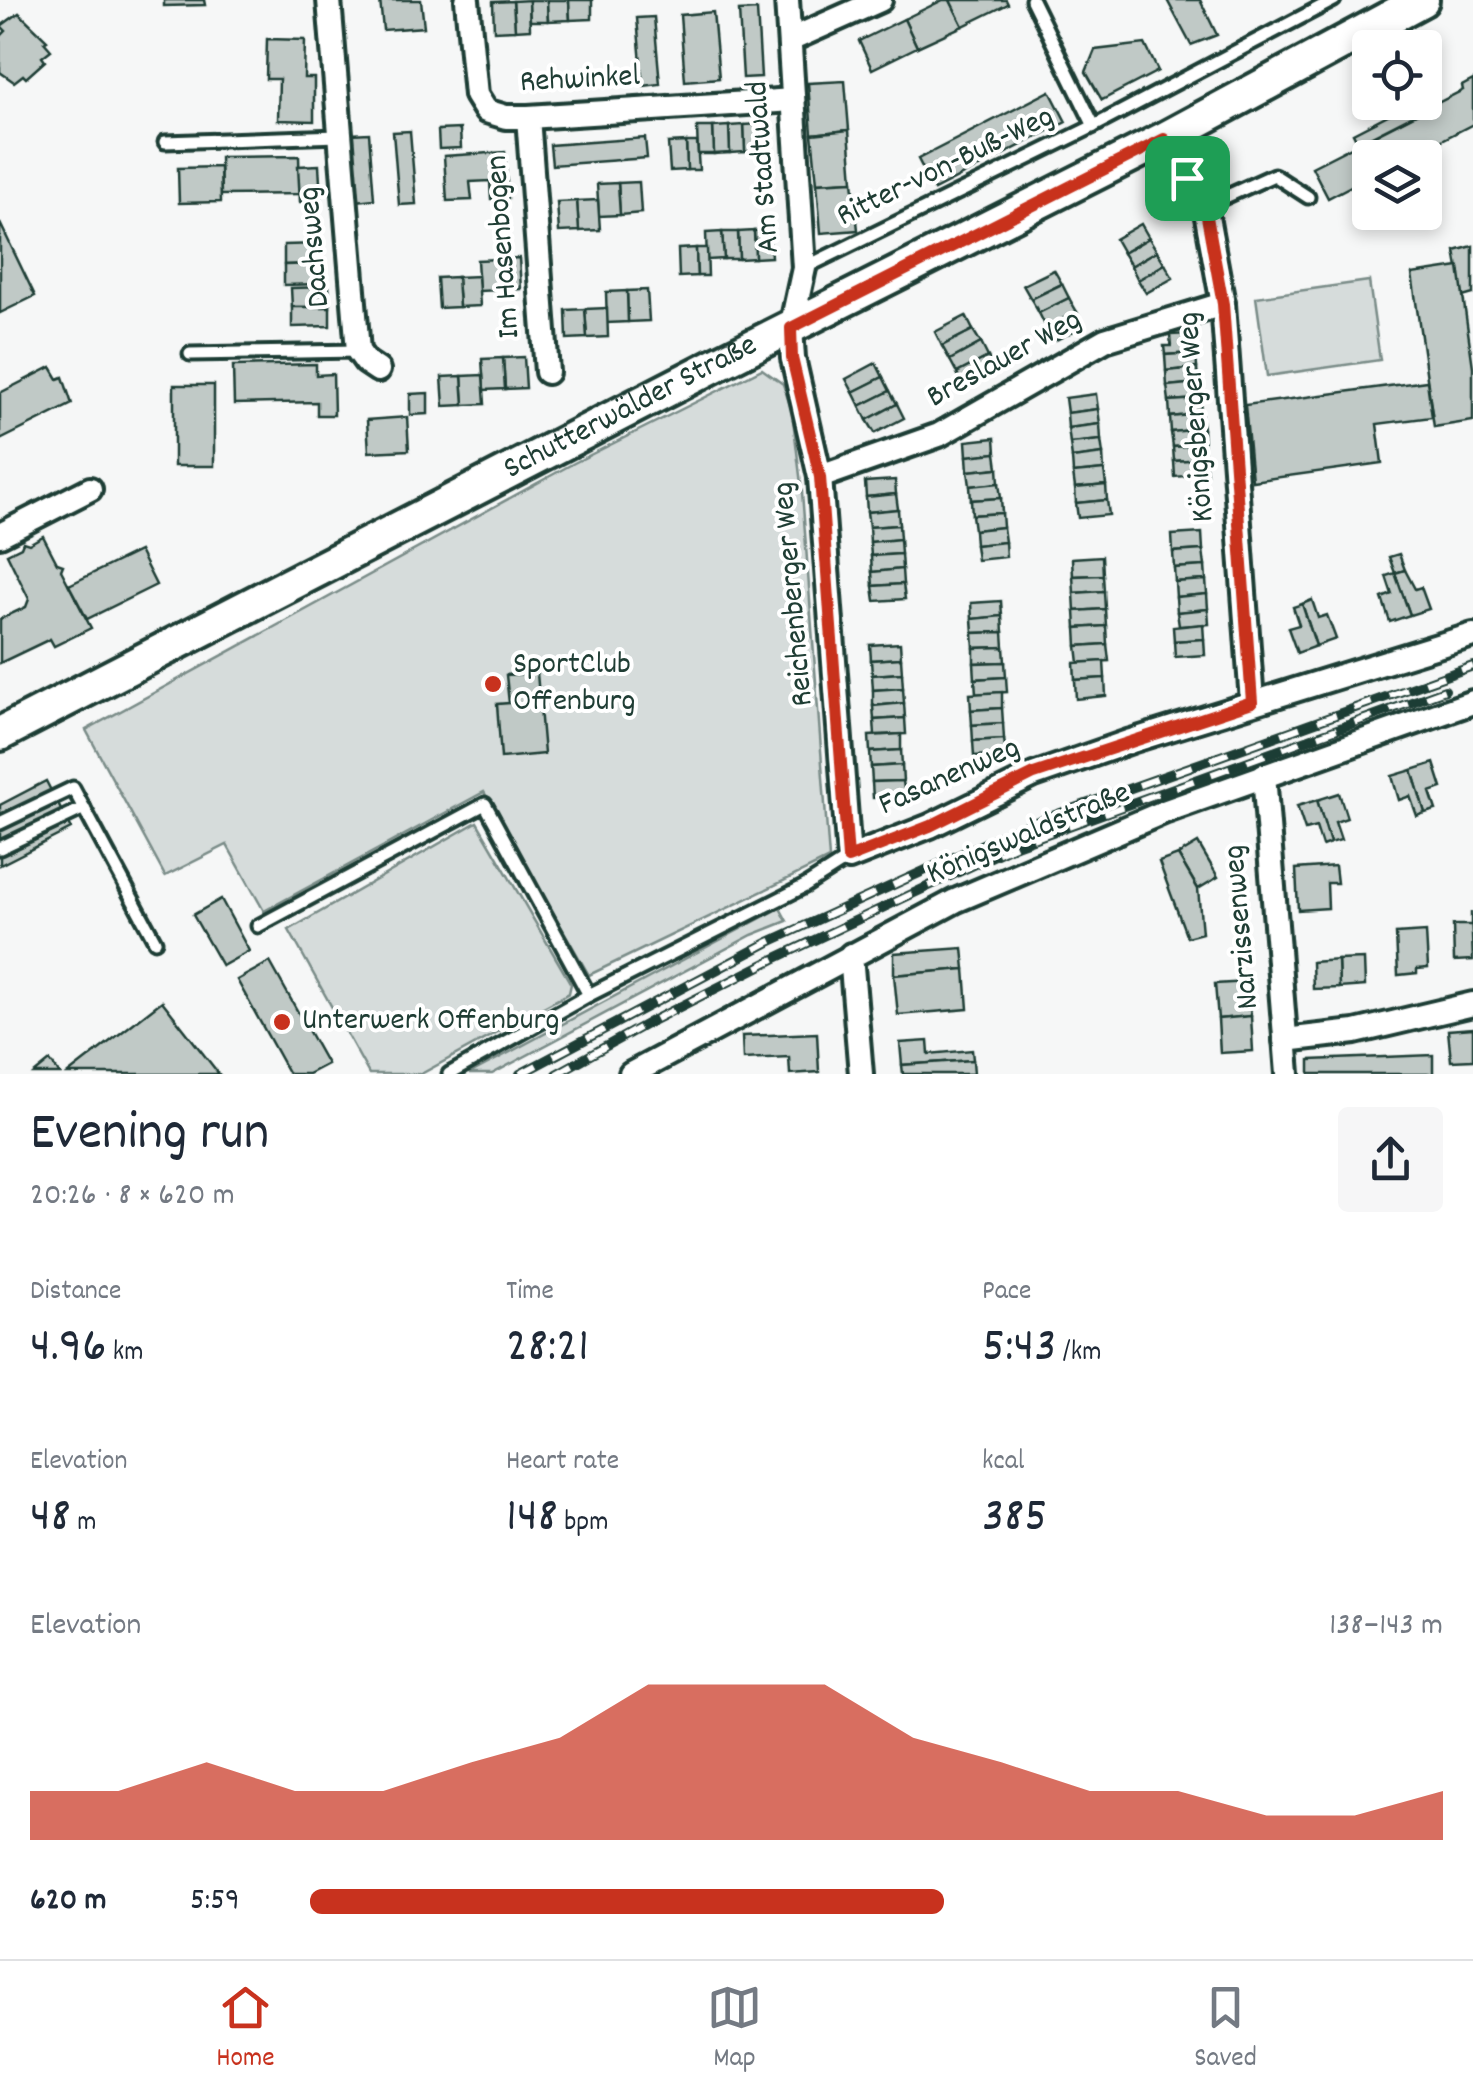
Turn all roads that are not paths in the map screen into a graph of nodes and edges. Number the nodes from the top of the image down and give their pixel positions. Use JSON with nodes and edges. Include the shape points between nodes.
{"nodes":[{"id":1,"x":329,"y":0,"type":"edge"},
{"id":2,"x":468,"y":0,"type":"edge"},
{"id":3,"x":787,"y":0,"type":"edge"},
{"id":4,"x":880,"y":0,"type":"edge"},
{"id":5,"x":1032,"y":0,"type":"edge"},
{"id":6,"x":1334,"y":0,"type":"edge"},
{"id":7,"x":1422,"y":0,"type":"edge"},
{"id":8,"x":790,"y":40,"type":"junction"},
{"id":9,"x":793,"y":100,"type":"junction"},
{"id":10,"x":528,"y":118,"type":"junction"},
{"id":11,"x":1094,"y":126,"type":"junction"},
{"id":12,"x":339,"y":136,"type":"junction"},
{"id":13,"x":1164,"y":139,"type":"junction"},
{"id":14,"x":165,"y":142,"type":"dead end"},
{"id":15,"x":1308,"y":197,"type":"dead end"},
{"id":16,"x":1205,"y":206,"type":"junction"},
{"id":17,"x":804,"y":268,"type":"junction"},
{"id":18,"x":1223,"y":304,"type":"junction"},
{"id":19,"x":791,"y":328,"type":"junction"},
{"id":20,"x":358,"y":351,"type":"junction"},
{"id":21,"x":190,"y":354,"type":"dead end"},
{"id":22,"x":378,"y":370,"type":"dead end"},
{"id":23,"x":548,"y":372,"type":"dead end"},
{"id":24,"x":820,"y":477,"type":"junction"},
{"id":25,"x":90,"y":489,"type":"dead end"},
{"id":26,"x":0,"y":536,"type":"edge"},
{"id":27,"x":1473,"y":634,"type":"edge"},
{"id":28,"x":1252,"y":702,"type":"junction"},
{"id":29,"x":1473,"y":702,"type":"edge"},
{"id":30,"x":0,"y":734,"type":"edge"},
{"id":31,"x":1264,"y":774,"type":"junction"},
{"id":32,"x":84,"y":808,"type":"junction"},
{"id":33,"x":0,"y":823,"type":"edge"},
{"id":34,"x":0,"y":848,"type":"edge"},
{"id":35,"x":848,"y":858,"type":"junction"},
{"id":36,"x":258,"y":926,"type":"dead end"},
{"id":37,"x":155,"y":941,"type":"dead end"},
{"id":38,"x":851,"y":955,"type":"junction"},
{"id":39,"x":589,"y":995,"type":"junction"},
{"id":40,"x":1473,"y":1004,"type":"edge"},
{"id":41,"x":1285,"y":1040,"type":"junction"},
{"id":42,"x":641,"y":1071,"type":"edge"},
{"id":43,"x":449,"y":1074,"type":"edge"},
{"id":44,"x":861,"y":1074,"type":"edge"},
{"id":45,"x":1288,"y":1074,"type":"edge"}],
"edges":[{"from":1,"to":12,"type":"street","name":"Dachsweg"},
{"from":2,"to":10,"type":"street","name":"Rehwinkel","via":[[480,104],[506,118]]},
{"from":3,"to":8,"type":"street","name":"Am Stadtwald"},
{"from":4,"to":8,"type":"street"},
{"from":5,"to":11,"type":"lane","name":"Ritter-von-Buß-Weg"},
{"from":6,"to":11,"type":"lane"},
{"from":7,"to":13,"type":"main road","name":"Schutterwälder Straße"},
{"from":8,"to":9,"type":"street","name":"Am Stadtwald"},
{"from":9,"to":10,"type":"street","name":"Rehwinkel"},
{"from":9,"to":17,"type":"street","name":"Am Stadtwald"},
{"from":10,"to":23,"type":"street","name":"Im Hasenbogen"},
{"from":11,"to":17,"type":"lane","name":"Ritter-von-Buß-Weg"},
{"from":12,"to":14,"type":"lane","name":"Dachsweg"},
{"from":12,"to":20,"type":"street","name":"Dachsweg"},
{"from":13,"to":16,"type":"street","name":"Königsberger Weg"},
{"from":13,"to":19,"type":"main road","name":"Schutterwälder Straße"},
{"from":15,"to":16,"type":"lane","via":[[1274,175]]},
{"from":16,"to":18,"type":"street","name":"Königsberger Weg"},
{"from":17,"to":19,"type":"street","name":"Am Stadtwald"},
{"from":18,"to":24,"type":"street","name":"Breslauer Weg","via":[[1105,340],[940,436]]},
{"from":18,"to":28,"type":"street","name":"Königsberger Weg"},
{"from":19,"to":24,"type":"street","name":"Reichenberger Weg"},
{"from":19,"to":30,"type":"main road","name":"Schutterwälder Straße"},
{"from":20,"to":21,"type":"lane","name":"Dachsweg"},
{"from":20,"to":22,"type":"street"},
{"from":24,"to":35,"type":"street","name":"Reichenberger Weg"},
{"from":25,"to":26,"type":"street"},
{"from":27,"to":28,"type":"street","name":"Fasanenweg"},
{"from":28,"to":35,"type":"street","name":"Fasanenweg","via":[[1034,774]]},
{"from":29,"to":31,"type":"street","name":"Königswaldstraße"},
{"from":31,"to":38,"type":"street","name":"Königswaldstraße","via":[[955,900]]},
{"from":31,"to":41,"type":"street","name":"Narzissenweg"},
{"from":32,"to":33,"type":"lane","via":[[73,788]]},
{"from":32,"to":34,"type":"lane"},
{"from":32,"to":37,"type":"lane"},
{"from":35,"to":39,"type":"lane","name":"Fasanenweg"},
{"from":36,"to":39,"type":"lane","via":[[485,804]]},
{"from":38,"to":42,"type":"street","name":"Königswaldstraße"},
{"from":38,"to":44,"type":"street"},
{"from":39,"to":43,"type":"lane","name":"Fasanenweg"},
{"from":40,"to":41,"type":"street","via":[[1356,1032]]},
{"from":41,"to":45,"type":"street","name":"Narzissenweg"}]}
